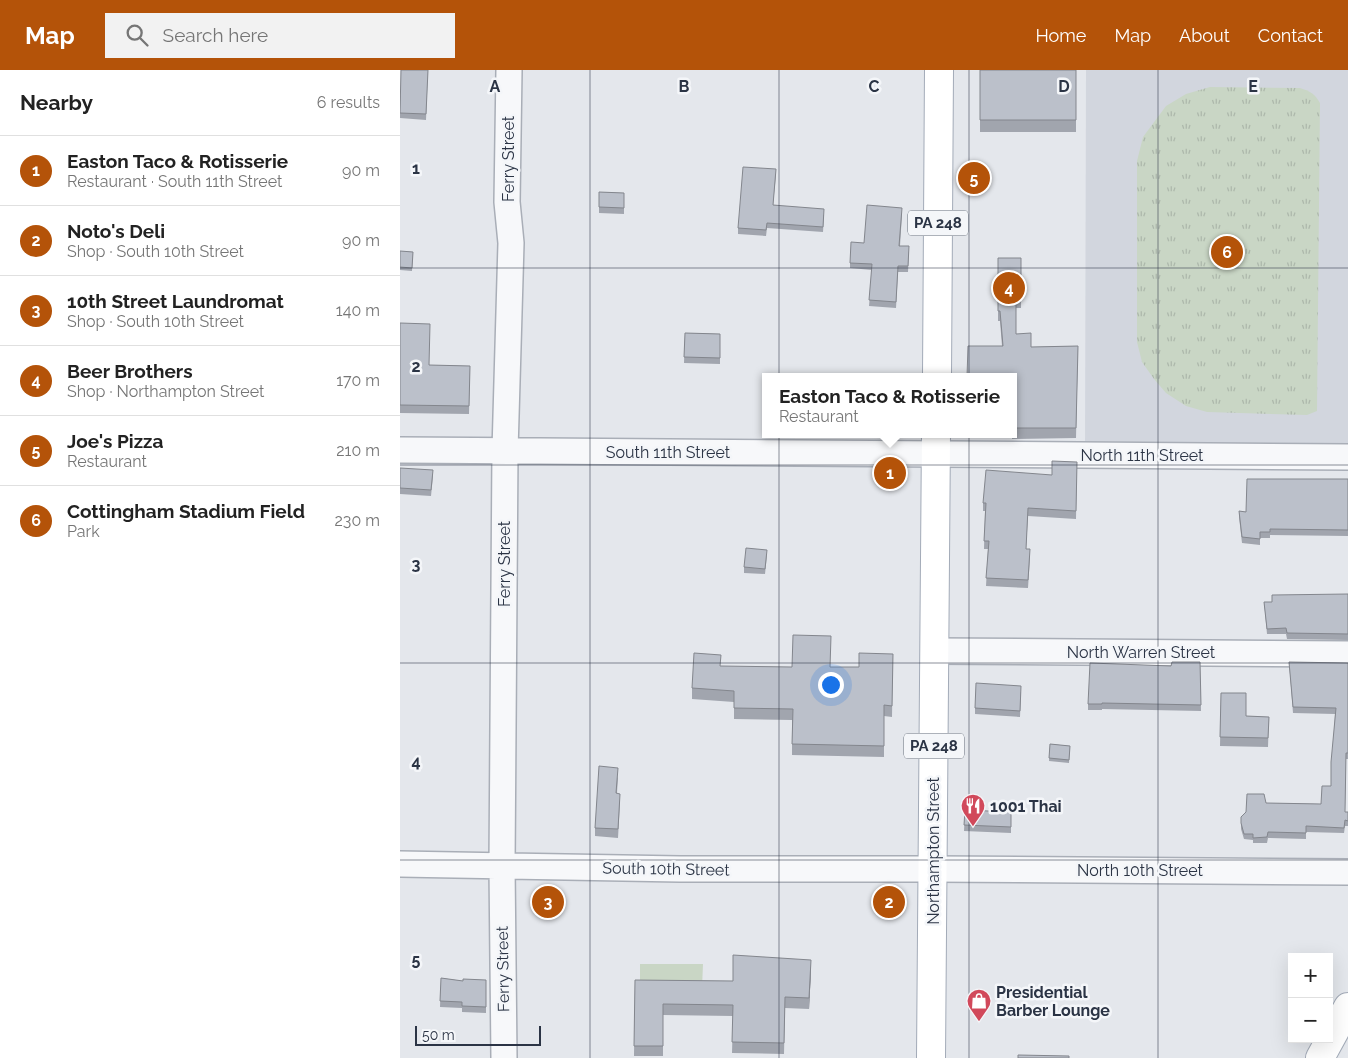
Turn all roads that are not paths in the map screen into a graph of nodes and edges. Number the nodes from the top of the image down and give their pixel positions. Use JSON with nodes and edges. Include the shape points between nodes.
{"nodes":[{"id":1,"x":508,"y":70,"type":"edge"},
{"id":2,"x":939,"y":70,"type":"edge"},
{"id":3,"x":937,"y":373,"type":"edge"},
{"id":4,"x":936,"y":444,"type":"edge"},
{"id":5,"x":400,"y":450,"type":"edge"},
{"id":6,"x":505,"y":451,"type":"junction"},
{"id":7,"x":1348,"y":457,"type":"edge"},
{"id":8,"x":934,"y":651,"type":"junction"},
{"id":9,"x":1348,"y":654,"type":"edge"},
{"id":10,"x":400,"y":864,"type":"edge"},
{"id":11,"x":502,"y":866,"type":"junction"},
{"id":12,"x":932,"y":868,"type":"junction"},
{"id":13,"x":1348,"y":872,"type":"edge"},
{"id":14,"x":1348,"y":1007,"type":"edge"},
{"id":15,"x":504,"y":1058,"type":"edge"},
{"id":16,"x":931,"y":1058,"type":"edge"},
{"id":17,"x":1320,"y":1058,"type":"edge"}],
"edges":[{"from":1,"to":6,"type":"street","name":"Ferry Street","via":[[507,202],[511,242]]},
{"from":2,"to":3,"type":"main road","number":"PA 248"},
{"from":4,"to":6,"type":"street","name":"South 11th Street"},
{"from":4,"to":7,"type":"street","name":"North 11th Street"},
{"from":4,"to":8,"type":"main road","name":"Northampton Street","number":"PA 248"},
{"from":5,"to":6,"type":"street","name":"South 11th Street"},
{"from":6,"to":11,"type":"street","name":"Ferry Street"},
{"from":8,"to":9,"type":"street","name":"North Warren Street"},
{"from":8,"to":12,"type":"main road","name":"Northampton Street","number":"PA 248"},
{"from":10,"to":11,"type":"street","name":"South 10th Street"},
{"from":11,"to":12,"type":"street","name":"South 10th Street"},
{"from":11,"to":15,"type":"street","name":"Ferry Street"},
{"from":12,"to":13,"type":"street","name":"North 10th Street"},
{"from":12,"to":16,"type":"main road","name":"Northampton Street","number":"PA 248"},
{"from":14,"to":17,"type":"main road"}]}
